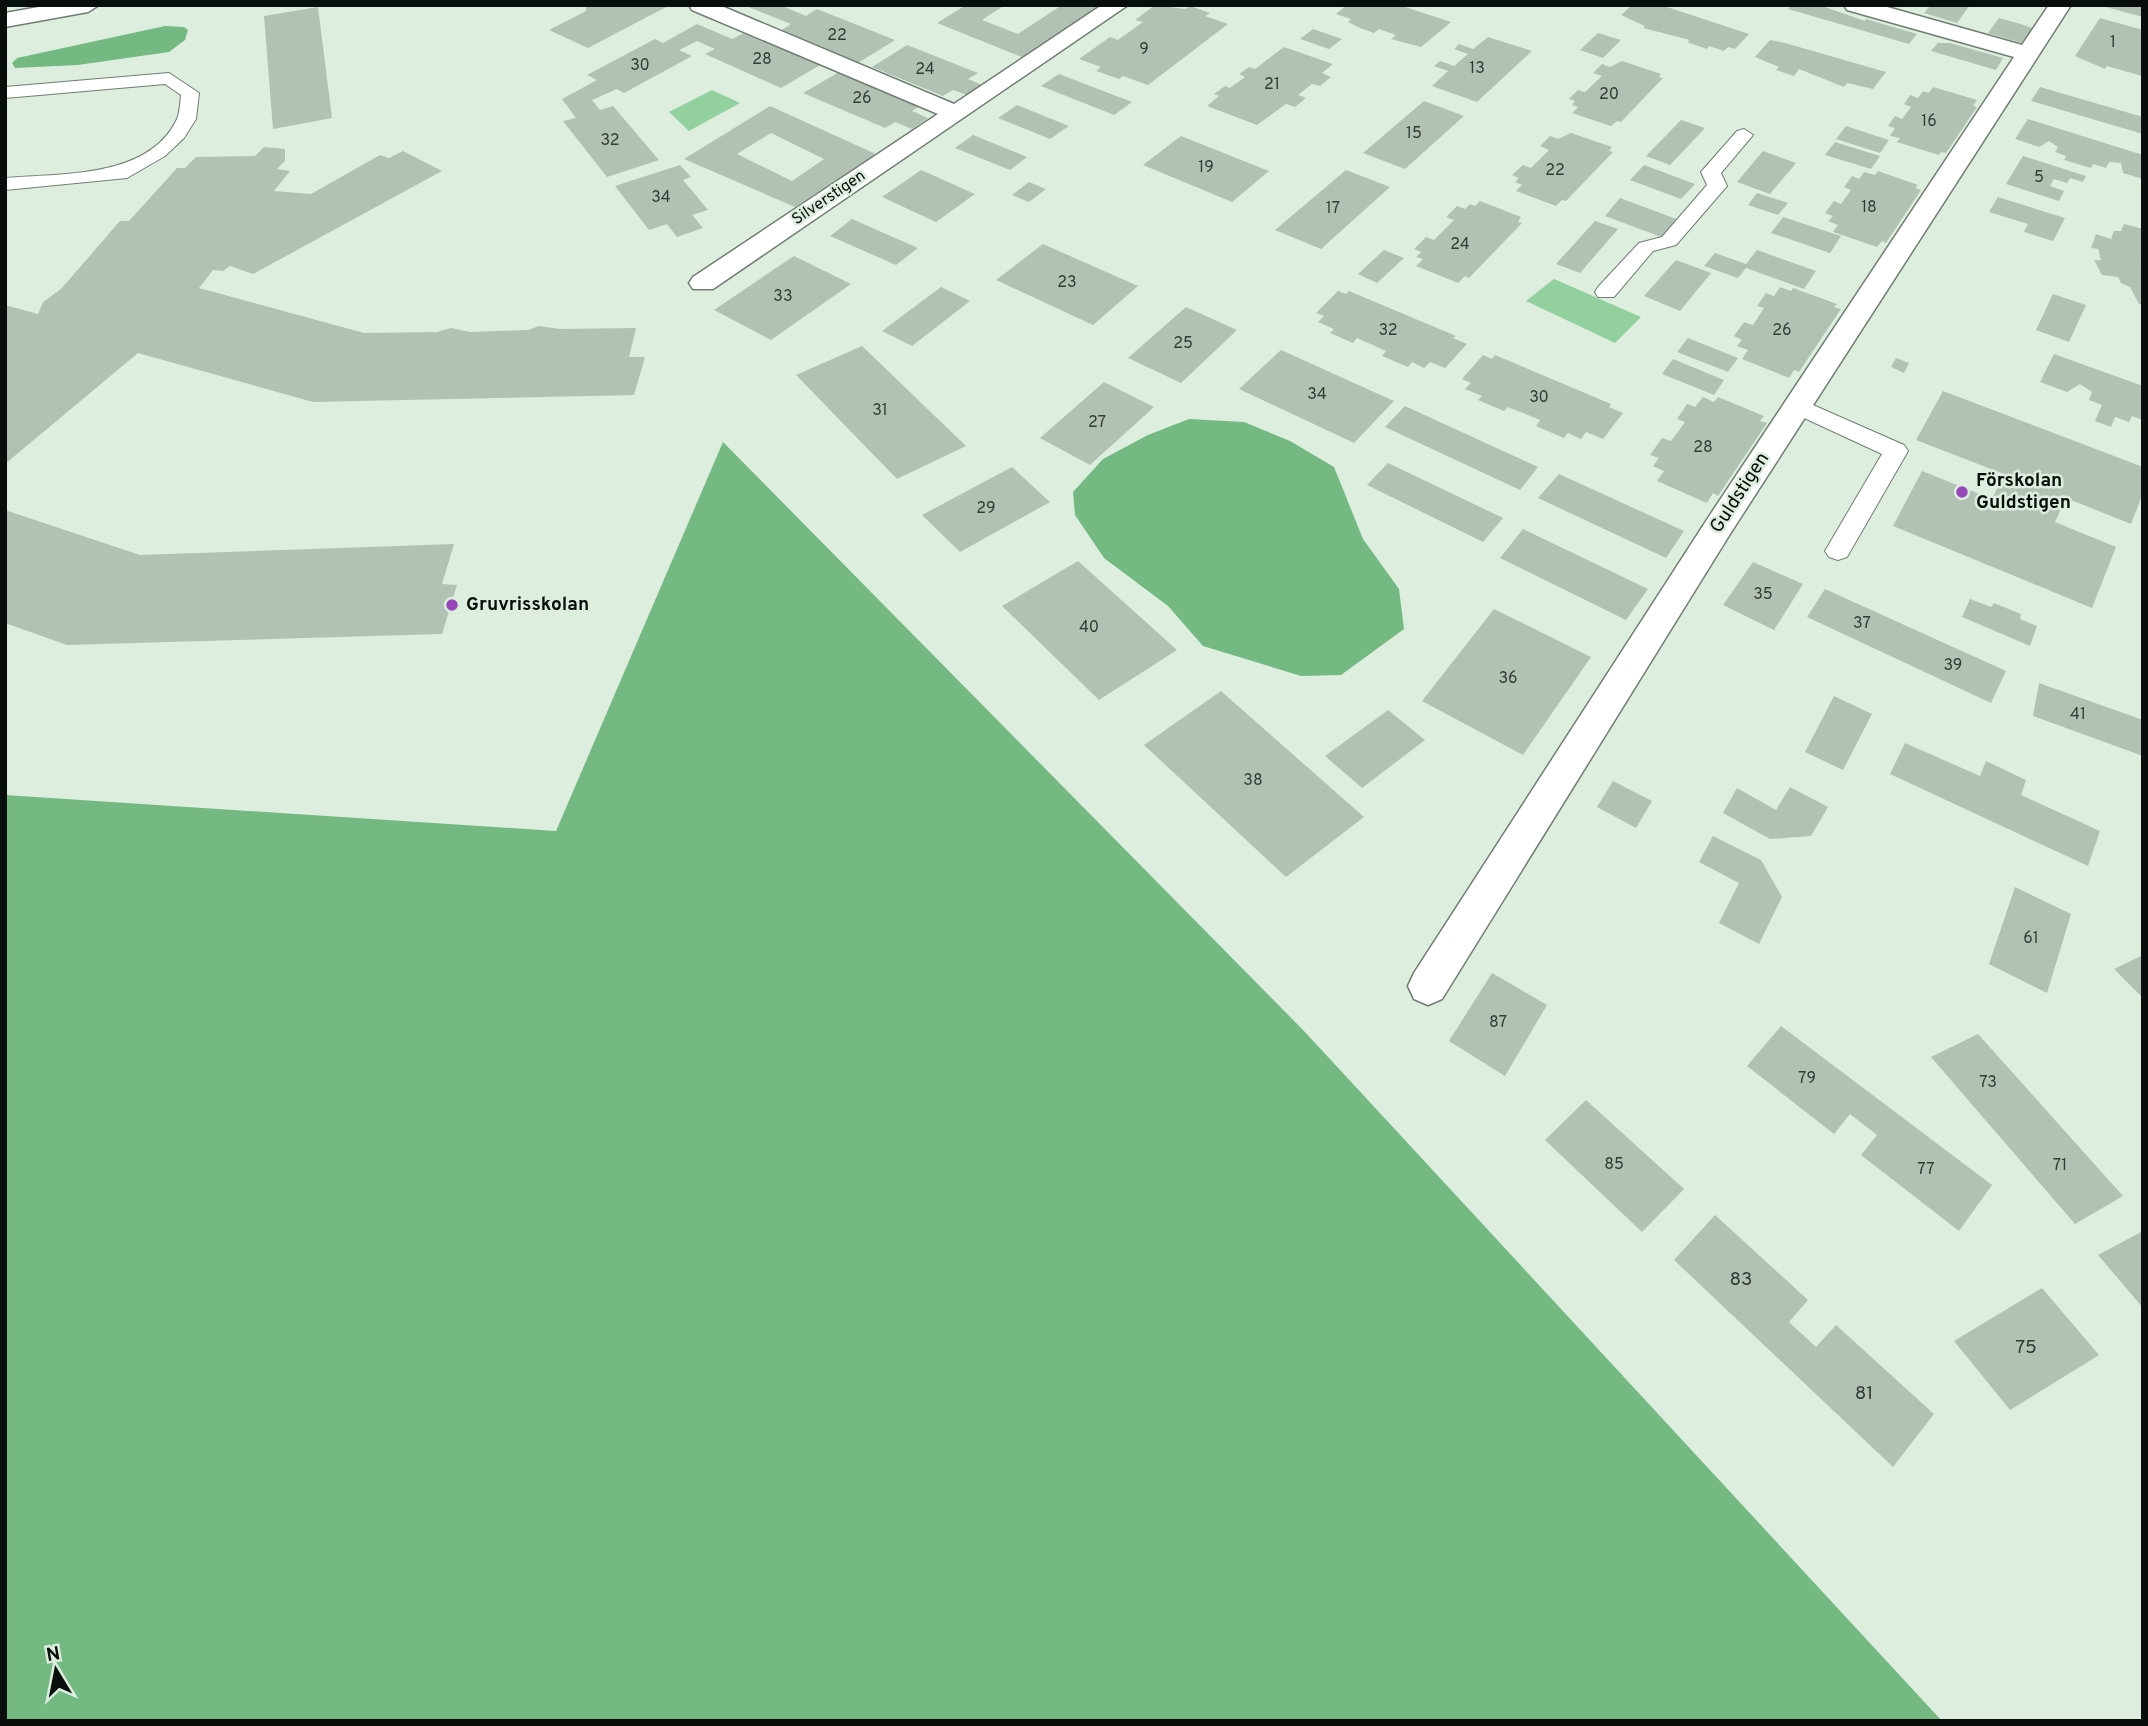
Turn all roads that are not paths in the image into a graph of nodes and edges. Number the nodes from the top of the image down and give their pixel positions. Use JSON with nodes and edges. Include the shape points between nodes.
{"nodes":[{"id":1,"x":701,"y":5,"type":"edge"},
{"id":2,"x":1117,"y":5,"type":"edge"},
{"id":3,"x":1855,"y":5,"type":"edge"},
{"id":4,"x":2060,"y":5,"type":"edge"},
{"id":5,"x":83,"y":6,"type":"edge"},
{"id":6,"x":5,"y":20,"type":"edge"},
{"id":7,"x":2028,"y":54,"type":"junction"},
{"id":8,"x":5,"y":93,"type":"edge"},
{"id":9,"x":956,"y":113,"type":"junction"},
{"id":10,"x":1744,"y":135,"type":"dead end"},
{"id":11,"x":5,"y":184,"type":"edge"},
{"id":12,"x":703,"y":283,"type":"dead end"},
{"id":13,"x":1606,"y":292,"type":"dead end"},
{"id":14,"x":1797,"y":406,"type":"junction"},
{"id":15,"x":1838,"y":551,"type":"dead end"},
{"id":16,"x":1427,"y":986,"type":"dead end"}],
"edges":[{"from":1,"to":9,"type":"street"},
{"from":2,"to":9,"type":"street","name":"Silverstigen"},
{"from":3,"to":7,"type":"street"},
{"from":4,"to":7,"type":"street","name":"Guldstigen"},
{"from":5,"to":6,"type":"street"},
{"from":7,"to":14,"type":"street","name":"Guldstigen"},
{"from":8,"to":11,"type":"lane","via":[[169,78],[190,93],[187,119],[177,134],[158,152],[120,174]]},
{"from":9,"to":12,"type":"street","name":"Silverstigen"},
{"from":10,"to":13,"type":"lane","via":[[1712,172],[1717,186],[1692,215],[1669,241],[1646,247]]},
{"from":14,"to":15,"type":"lane","via":[[1896,452]]},
{"from":14,"to":16,"type":"street","name":"Guldstigen"}]}
